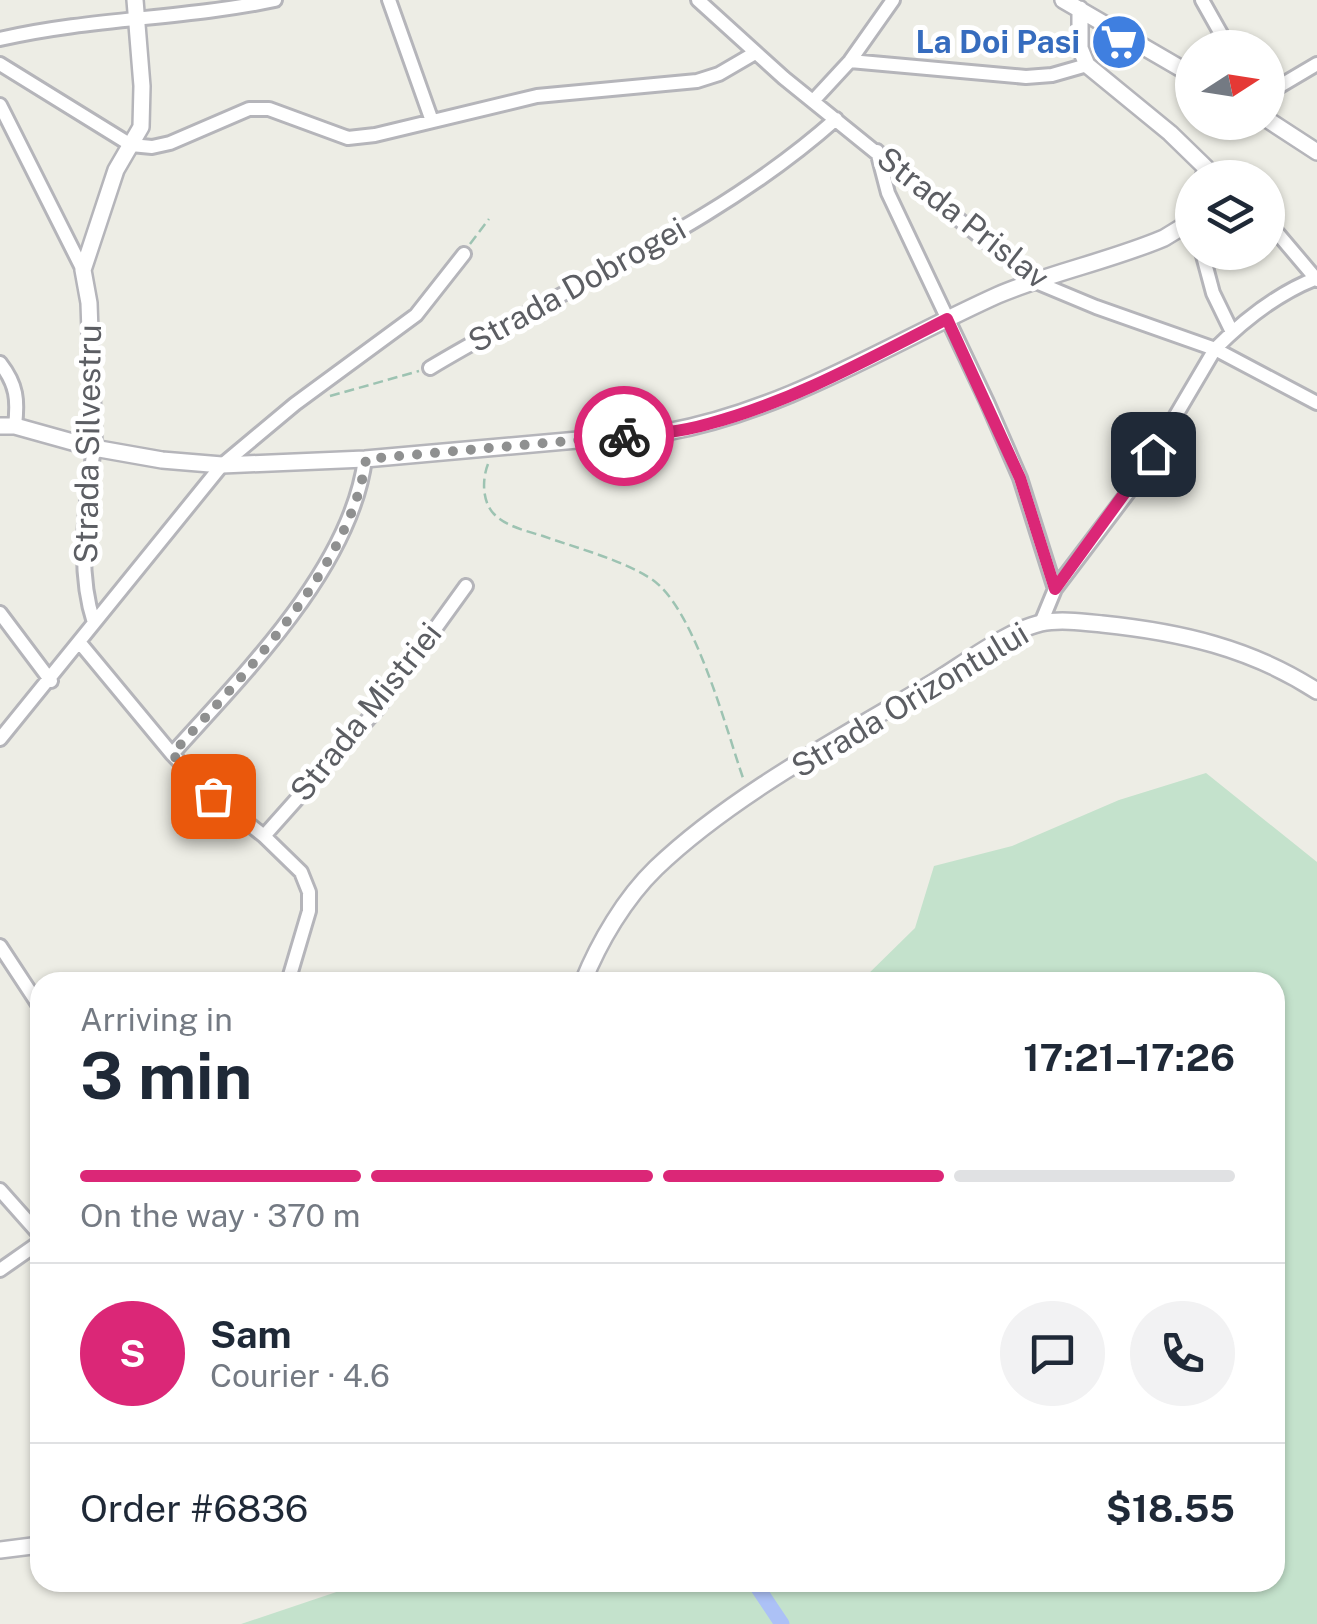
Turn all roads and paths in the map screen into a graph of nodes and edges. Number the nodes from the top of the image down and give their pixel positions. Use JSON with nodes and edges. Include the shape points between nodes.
{"nodes":[{"id":1,"x":136,"y":0,"type":"edge"},
{"id":2,"x":274,"y":0,"type":"edge"},
{"id":3,"x":388,"y":0,"type":"edge"},
{"id":4,"x":698,"y":0,"type":"edge"},
{"id":5,"x":892,"y":0,"type":"edge"},
{"id":6,"x":1063,"y":0,"type":"edge"},
{"id":7,"x":1202,"y":0,"type":"edge"},
{"id":8,"x":1080,"y":9,"type":"junction"},
{"id":9,"x":136,"y":18,"type":"junction"},
{"id":10,"x":1219,"y":30,"type":"edge"},
{"id":11,"x":0,"y":39,"type":"edge"},
{"id":12,"x":755,"y":54,"type":"junction"},
{"id":13,"x":850,"y":61,"type":"junction"},
{"id":14,"x":0,"y":64,"type":"edge"},
{"id":15,"x":1087,"y":64,"type":"junction"},
{"id":16,"x":1175,"y":64,"type":"edge"},
{"id":17,"x":1317,"y":64,"type":"edge"},
{"id":18,"x":1285,"y":81,"type":"edge"},
{"id":19,"x":814,"y":101,"type":"junction"},
{"id":20,"x":0,"y":105,"type":"edge"},
{"id":21,"x":836,"y":119,"type":"junction"},
{"id":22,"x":432,"y":121,"type":"junction"},
{"id":23,"x":1285,"y":131,"type":"edge"},
{"id":24,"x":132,"y":145,"type":"junction"},
{"id":25,"x":877,"y":150,"type":"junction"},
{"id":26,"x":1317,"y":152,"type":"edge"},
{"id":27,"x":1196,"y":160,"type":"edge"},
{"id":28,"x":489,"y":219,"type":"dead end"},
{"id":29,"x":1175,"y":232,"type":"edge"},
{"id":30,"x":1285,"y":242,"type":"edge"},
{"id":31,"x":464,"y":254,"type":"joint"},
{"id":32,"x":83,"y":270,"type":"junction"},
{"id":33,"x":1207,"y":270,"type":"edge"},
{"id":34,"x":1317,"y":279,"type":"edge"},
{"id":35,"x":1036,"y":282,"type":"junction"},
{"id":36,"x":947,"y":319,"type":"junction"},
{"id":37,"x":1232,"y":332,"type":"junction"},
{"id":38,"x":1214,"y":349,"type":"junction"},
{"id":39,"x":0,"y":363,"type":"edge"},
{"id":40,"x":430,"y":368,"type":"joint"},
{"id":41,"x":327,"y":396,"type":"dead end"},
{"id":42,"x":1317,"y":403,"type":"edge"},
{"id":43,"x":7,"y":426,"type":"edge"},
{"id":44,"x":94,"y":448,"type":"junction"},
{"id":45,"x":493,"y":448,"type":"junction"},
{"id":46,"x":366,"y":459,"type":"junction"},
{"id":47,"x":222,"y":465,"type":"junction"},
{"id":48,"x":466,"y":586,"type":"dead end"},
{"id":49,"x":1055,"y":589,"type":"junction"},
{"id":50,"x":0,"y":613,"type":"edge"},
{"id":51,"x":94,"y":623,"type":"junction"},
{"id":52,"x":1041,"y":623,"type":"junction"},
{"id":53,"x":80,"y":643,"type":"junction"},
{"id":54,"x":50,"y":681,"type":"junction"},
{"id":55,"x":1317,"y":692,"type":"edge"},
{"id":56,"x":1,"y":737,"type":"edge"},
{"id":57,"x":172,"y":754,"type":"junction"},
{"id":58,"x":749,"y":796,"type":"junction"},
{"id":59,"x":264,"y":836,"type":"junction"},
{"id":60,"x":0,"y":946,"type":"edge"},
{"id":61,"x":291,"y":972,"type":"edge"},
{"id":62,"x":589,"y":972,"type":"edge"},
{"id":63,"x":30,"y":992,"type":"edge"},
{"id":64,"x":0,"y":1190,"type":"edge"},
{"id":65,"x":30,"y":1226,"type":"edge"},
{"id":66,"x":30,"y":1246,"type":"edge"},
{"id":67,"x":0,"y":1270,"type":"edge"},
{"id":68,"x":30,"y":1546,"type":"edge"},
{"id":69,"x":0,"y":1550,"type":"edge"}],
"edges":[{"from":1,"to":9,"type":"street"},
{"from":2,"to":9,"type":"street"},
{"from":3,"to":22,"type":"street"},
{"from":4,"to":12,"type":"street","name":"Strada Prislav"},
{"from":5,"to":13,"type":"street"},
{"from":6,"to":8,"type":"street"},
{"from":7,"to":10,"type":"street"},
{"from":8,"to":15,"type":"street"},
{"from":8,"to":16,"type":"street"},
{"from":9,"to":11,"type":"street"},
{"from":9,"to":24,"type":"street","via":[[143,112]]},
{"from":12,"to":19,"type":"street","name":"Strada Prislav"},
{"from":12,"to":22,"type":"street","via":[[697,81],[536,96]]},
{"from":13,"to":15,"type":"street","via":[[1026,77]]},
{"from":13,"to":19,"type":"street"},
{"from":14,"to":24,"type":"street"},
{"from":15,"to":27,"type":"street"},
{"from":17,"to":18,"type":"street"},
{"from":19,"to":21,"type":"street","name":"Strada Prislav"},
{"from":20,"to":32,"type":"street","name":"Strada Silvestru"},
{"from":21,"to":25,"type":"street","name":"Strada Prislav"},
{"from":21,"to":40,"type":"street","name":"Strada Dobrogei","via":[[680,230]]},
{"from":22,"to":24,"type":"street","via":[[348,138],[269,109],[249,109],[170,143]]},
{"from":23,"to":26,"type":"street"},
{"from":24,"to":32,"type":"street","via":[[116,170]]},
{"from":25,"to":35,"type":"street","name":"Strada Prislav"},
{"from":25,"to":36,"type":"street","via":[[888,193]]},
{"from":28,"to":31,"type":"path"},
{"from":29,"to":35,"type":"street"},
{"from":30,"to":34,"type":"street"},
{"from":31,"to":47,"type":"street","via":[[416,315]]},
{"from":32,"to":44,"type":"street","name":"Strada Silvestru"},
{"from":33,"to":37,"type":"street"},
{"from":34,"to":37,"type":"street"},
{"from":35,"to":36,"type":"street"},
{"from":35,"to":38,"type":"street","name":"Strada Prislav"},
{"from":36,"to":45,"type":"street","via":[[793,394],[706,425]]},
{"from":36,"to":49,"type":"street","via":[[1020,478]]},
{"from":37,"to":38,"type":"street"},
{"from":38,"to":42,"type":"street","name":"Strada Prislav"},
{"from":38,"to":49,"type":"street","via":[[1138,478]]},
{"from":39,"to":43,"type":"street","via":[[18,396]]},
{"from":40,"to":41,"type":"path","name":"Strada Dobrogei"},
{"from":43,"to":44,"type":"street"},
{"from":44,"to":47,"type":"street"},
{"from":44,"to":51,"type":"street","name":"Strada Silvestru","via":[[85,538]]},
{"from":45,"to":46,"type":"street"},
{"from":45,"to":58,"type":"path","via":[[484,490],[487,505],[506,524],[604,556],[671,596],[698,650]]},
{"from":46,"to":47,"type":"street"},
{"from":46,"to":57,"type":"street","via":[[354,509],[328,560],[281,628]]},
{"from":47,"to":51,"type":"street"},
{"from":48,"to":59,"type":"street","name":"Strada Mistriei","via":[[378,708]]},
{"from":49,"to":52,"type":"street"},
{"from":50,"to":54,"type":"street"},
{"from":51,"to":53,"type":"street"},
{"from":52,"to":55,"type":"street","name":"Strada Orizontului","via":[[1146,628],[1214,642],[1284,670]]},
{"from":52,"to":58,"type":"street","name":"Strada Orizontului"},
{"from":53,"to":54,"type":"street"},
{"from":53,"to":57,"type":"street"},
{"from":54,"to":56,"type":"street"},
{"from":57,"to":59,"type":"street"},
{"from":58,"to":62,"type":"street","name":"Strada Orizontului","via":[[653,870]]},
{"from":59,"to":61,"type":"street","via":[[301,872],[309,892]]},
{"from":60,"to":63,"type":"street"},
{"from":64,"to":65,"type":"street"},
{"from":66,"to":67,"type":"street"},
{"from":68,"to":69,"type":"street"}]}
